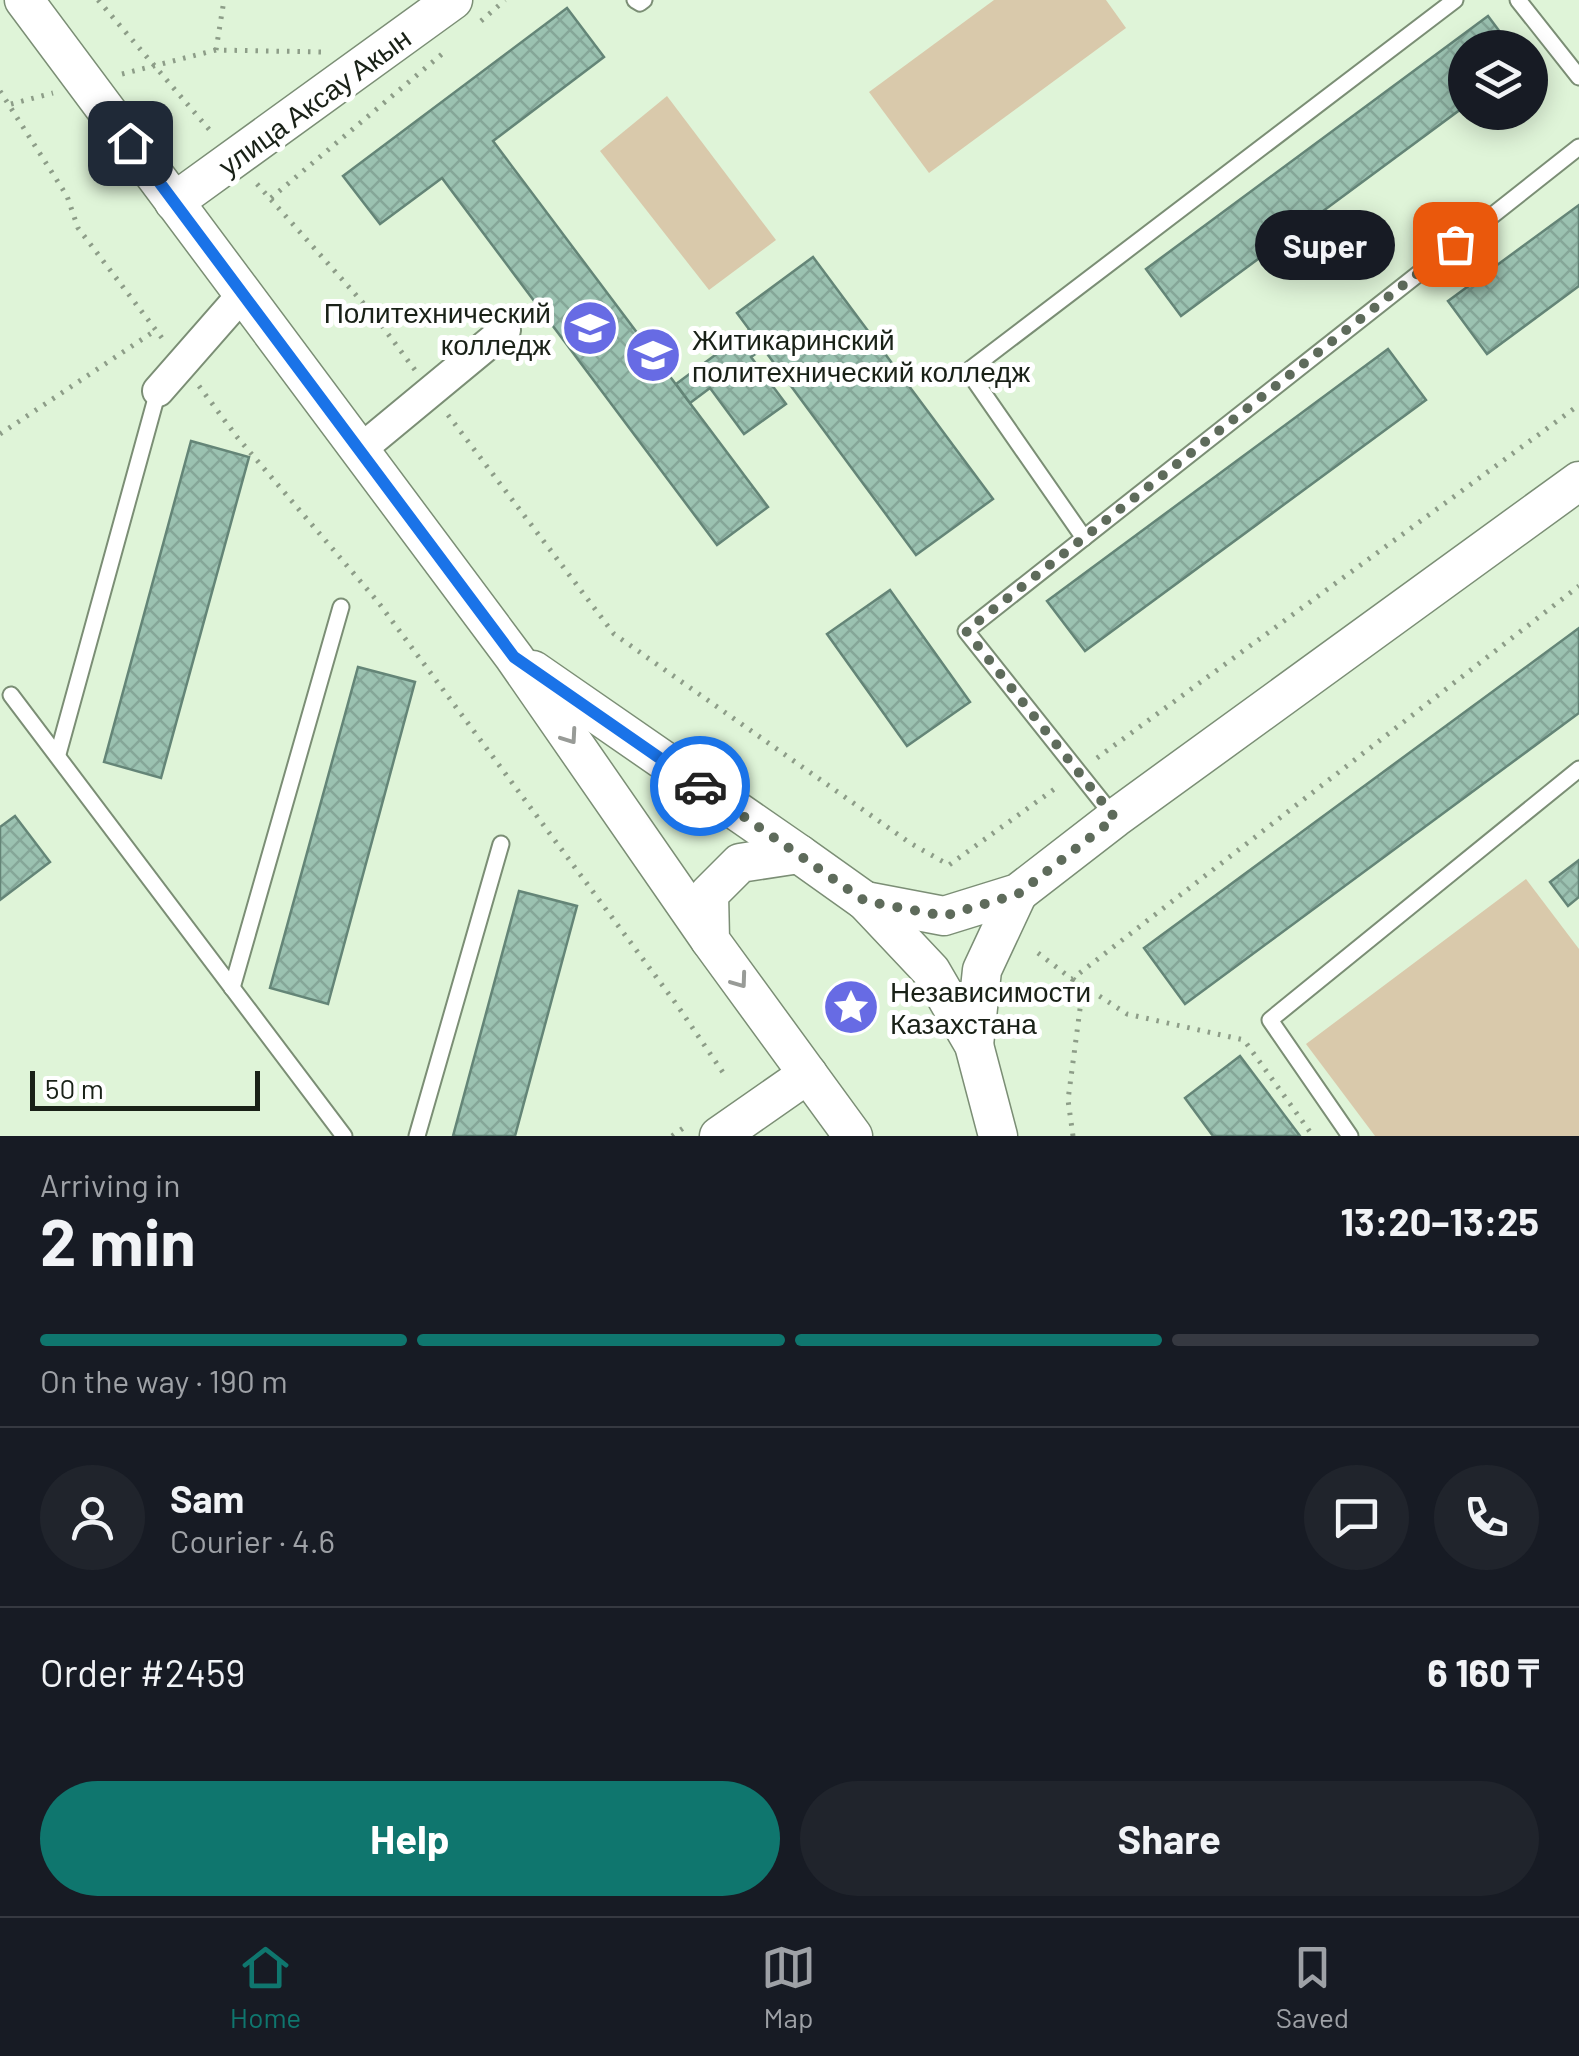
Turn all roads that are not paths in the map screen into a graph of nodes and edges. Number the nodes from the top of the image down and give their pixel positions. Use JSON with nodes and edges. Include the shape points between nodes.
{"nodes":[{"id":1,"x":24,"y":0,"type":"edge"},
{"id":2,"x":635,"y":0,"type":"edge"},
{"id":3,"x":644,"y":0,"type":"edge"},
{"id":4,"x":1455,"y":0,"type":"edge"},
{"id":5,"x":1518,"y":0,"type":"edge"},
{"id":6,"x":465,"y":12,"type":"edge"},
{"id":7,"x":1579,"y":78,"type":"edge"},
{"id":8,"x":1579,"y":147,"type":"edge"},
{"id":9,"x":174,"y":202,"type":"junction"},
{"id":10,"x":243,"y":294,"type":"junction"},
{"id":11,"x":505,"y":330,"type":"dead end"},
{"id":12,"x":158,"y":391,"type":"joint"},
{"id":13,"x":360,"y":450,"type":"junction"},
{"id":14,"x":1579,"y":481,"type":"edge"},
{"id":15,"x":1084,"y":538,"type":"junction"},
{"id":16,"x":341,"y":607,"type":"dead end"},
{"id":17,"x":514,"y":657,"type":"junction"},
{"id":18,"x":11,"y":694,"type":"dead end"},
{"id":19,"x":58,"y":754,"type":"junction"},
{"id":20,"x":1579,"y":770,"type":"edge"},
{"id":21,"x":1115,"y":818,"type":"junction"},
{"id":22,"x":500,"y":844,"type":"dead end"},
{"id":23,"x":799,"y":854,"type":"junction"},
{"id":24,"x":1018,"y":894,"type":"junction"},
{"id":25,"x":865,"y":901,"type":"junction"},
{"id":26,"x":710,"y":940,"type":"junction"},
{"id":27,"x":232,"y":988,"type":"junction"},
{"id":28,"x":974,"y":1045,"type":"junction"},
{"id":29,"x":808,"y":1074,"type":"junction"},
{"id":30,"x":344,"y":1136,"type":"edge"},
{"id":31,"x":417,"y":1136,"type":"edge"},
{"id":32,"x":719,"y":1136,"type":"edge"},
{"id":33,"x":854,"y":1136,"type":"edge"},
{"id":34,"x":998,"y":1136,"type":"edge"},
{"id":35,"x":1350,"y":1136,"type":"edge"}],
"edges":[{"from":1,"to":9,"type":"street"},
{"from":2,"to":3,"type":"lane"},
{"from":4,"to":15,"type":"lane","via":[[968,371]]},
{"from":5,"to":7,"type":"lane"},
{"from":6,"to":9,"type":"street","name":"улица Аксау Акын"},
{"from":8,"to":15,"type":"lane"},
{"from":9,"to":10,"type":"street"},
{"from":10,"to":12,"type":"street"},
{"from":10,"to":13,"type":"street"},
{"from":11,"to":13,"type":"street"},
{"from":12,"to":19,"type":"lane"},
{"from":13,"to":17,"type":"street"},
{"from":14,"to":21,"type":"street"},
{"from":15,"to":21,"type":"lane","via":[[966,631]]},
{"from":16,"to":27,"type":"lane"},
{"from":17,"to":23,"type":"street"},
{"from":17,"to":26,"type":"street","one_way":true},
{"from":18,"to":19,"type":"lane"},
{"from":19,"to":27,"type":"lane"},
{"from":20,"to":35,"type":"lane","via":[[1270,1020]]},
{"from":21,"to":24,"type":"street"},
{"from":22,"to":31,"type":"lane"},
{"from":23,"to":25,"type":"street"},
{"from":23,"to":26,"type":"street","via":[[740,863],[709,894]]},
{"from":24,"to":25,"type":"street","via":[[944,916]]},
{"from":24,"to":28,"type":"street","via":[[982,970]]},
{"from":25,"to":28,"type":"street","via":[[931,971]]},
{"from":26,"to":29,"type":"street","one_way":true},
{"from":27,"to":30,"type":"lane"},
{"from":28,"to":34,"type":"street"},
{"from":29,"to":32,"type":"street"},
{"from":29,"to":33,"type":"street"}]}
